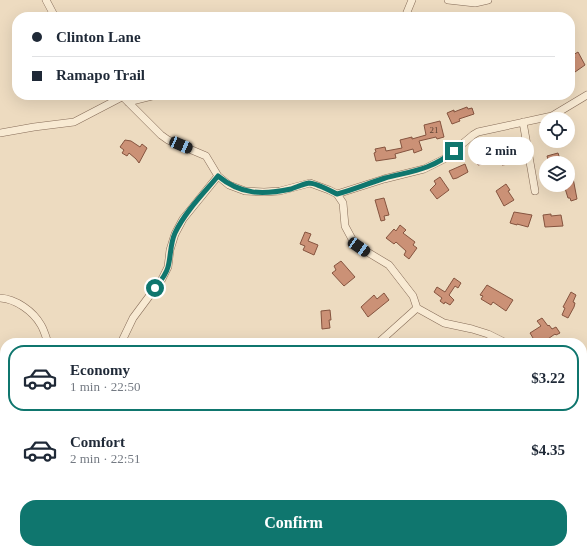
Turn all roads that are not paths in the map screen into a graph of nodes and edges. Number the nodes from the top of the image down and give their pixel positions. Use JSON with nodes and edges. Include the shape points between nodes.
{"nodes":[{"id":1,"x":46,"y":0,"type":"edge"},
{"id":2,"x":412,"y":0,"type":"edge"},
{"id":3,"x":448,"y":0,"type":"edge"},
{"id":4,"x":488,"y":0,"type":"edge"},
{"id":5,"x":52,"y":12,"type":"edge"},
{"id":6,"x":407,"y":12,"type":"edge"},
{"id":7,"x":587,"y":95,"type":"edge"},
{"id":8,"x":114,"y":100,"type":"edge"},
{"id":9,"x":126,"y":100,"type":"edge"},
{"id":10,"x":136,"y":100,"type":"edge"},
{"id":11,"x":128,"y":102,"type":"junction"},
{"id":12,"x":523,"y":122,"type":"junction"},
{"id":13,"x":0,"y":133,"type":"edge"},
{"id":14,"x":218,"y":176,"type":"junction"},
{"id":15,"x":535,"y":191,"type":"dead end"},
{"id":16,"x":337,"y":194,"type":"junction"},
{"id":17,"x":0,"y":298,"type":"edge"},
{"id":18,"x":417,"y":308,"type":"junction"},
{"id":19,"x":46,"y":338,"type":"edge"},
{"id":20,"x":123,"y":338,"type":"edge"},
{"id":21,"x":384,"y":338,"type":"edge"},
{"id":22,"x":496,"y":338,"type":"edge"}],
"edges":[{"from":1,"to":5,"type":"street"},
{"from":2,"to":6,"type":"street"},
{"from":3,"to":4,"type":"street","via":[[476,3]]},
{"from":7,"to":12,"type":"street","via":[[552,116]]},
{"from":8,"to":13,"type":"street","via":[[74,122]]},
{"from":9,"to":11,"type":"street"},
{"from":10,"to":11,"type":"street"},
{"from":11,"to":14,"type":"street","via":[[168,140],[206,156]]},
{"from":12,"to":15,"type":"street"},
{"from":12,"to":16,"type":"street","via":[[478,132],[444,159],[424,169]]},
{"from":14,"to":16,"type":"street","via":[[229,185],[245,191],[280,191],[310,183]]},
{"from":14,"to":20,"type":"street","via":[[183,219],[175,234],[168,267],[162,279],[133,318]]},
{"from":16,"to":18,"type":"street","via":[[343,203],[345,226],[352,239],[359,247],[389,265],[413,296]]},
{"from":17,"to":19,"type":"street","via":[[13,301],[35,315]]},
{"from":18,"to":21,"type":"street"},
{"from":18,"to":22,"type":"street","via":[[444,324],[472,329]]}]}
